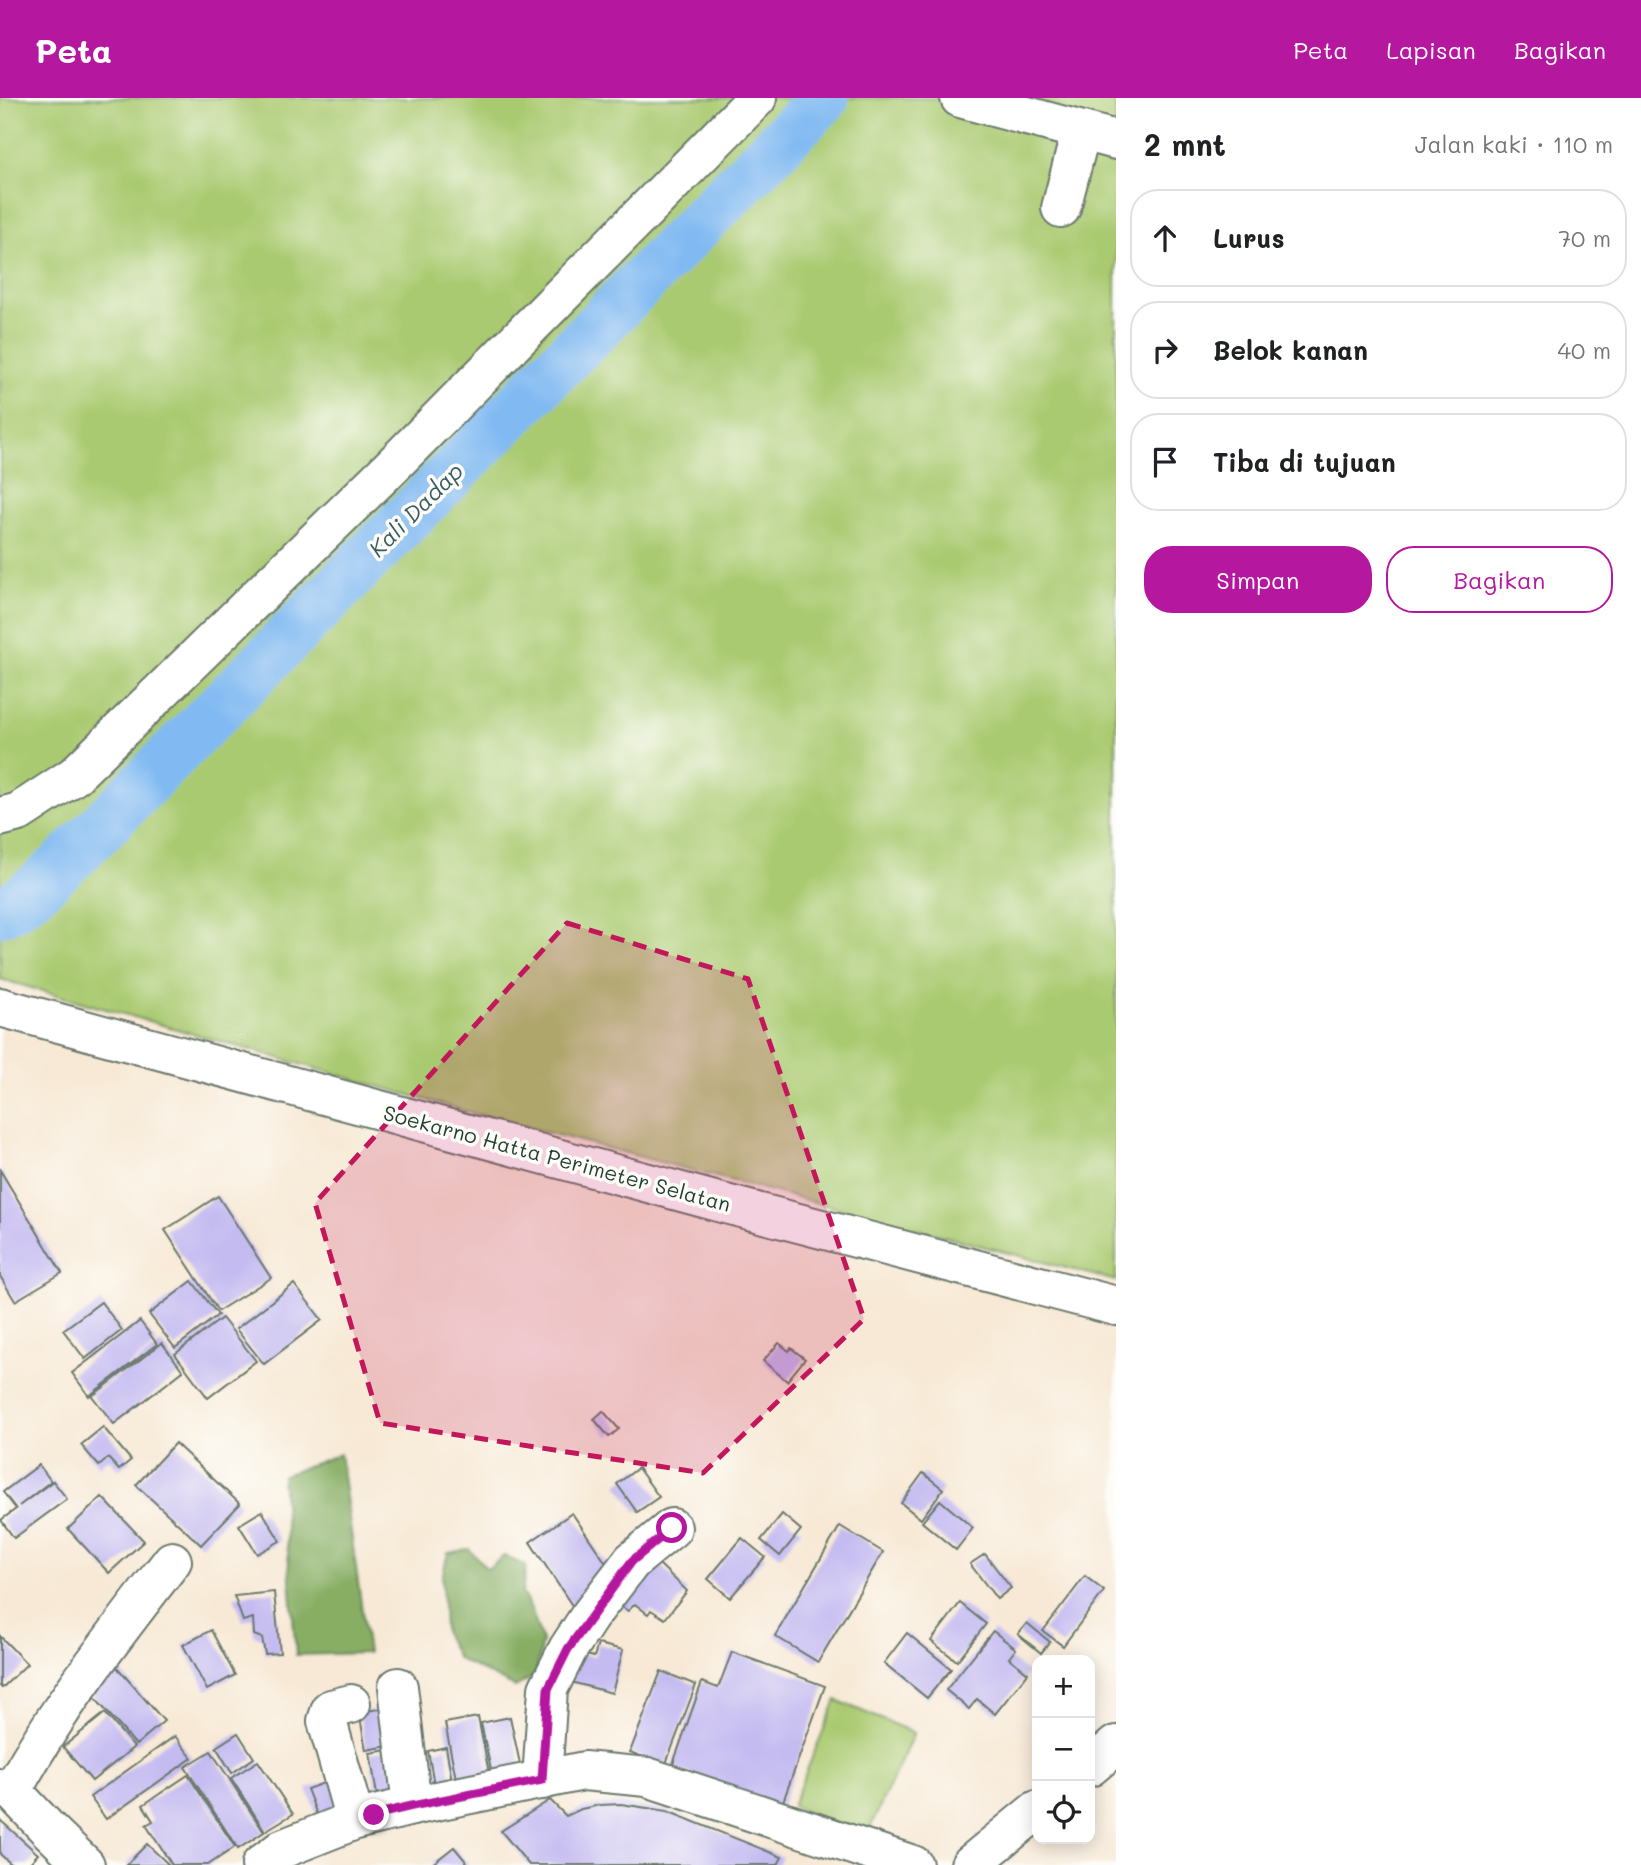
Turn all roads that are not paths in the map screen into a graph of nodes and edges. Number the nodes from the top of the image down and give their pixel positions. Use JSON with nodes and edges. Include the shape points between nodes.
{"nodes":[{"id":1,"x":757,"y":98,"type":"edge"},
{"id":2,"x":960,"y":98,"type":"edge"},
{"id":3,"x":1099,"y":136,"type":"edge"},
{"id":4,"x":1061,"y":208,"type":"dead end"},
{"id":5,"x":0,"y":817,"type":"edge"},
{"id":6,"x":0,"y":1007,"type":"edge"},
{"id":7,"x":1116,"y":1306,"type":"edge"},
{"id":8,"x":672,"y":1528,"type":"dead end"},
{"id":9,"x":172,"y":1561,"type":"dead end"},
{"id":10,"x":398,"y":1687,"type":"dead end"},
{"id":11,"x":351,"y":1704,"type":"dead end"},
{"id":12,"x":1116,"y":1745,"type":"edge"},
{"id":13,"x":1095,"y":1763,"type":"edge"},
{"id":14,"x":542,"y":1780,"type":"junction"},
{"id":15,"x":6,"y":1789,"type":"edge"},
{"id":16,"x":412,"y":1806,"type":"junction"},
{"id":17,"x":1032,"y":1814,"type":"edge"},
{"id":18,"x":355,"y":1820,"type":"junction"},
{"id":19,"x":85,"y":1865,"type":"edge"},
{"id":20,"x":261,"y":1865,"type":"edge"},
{"id":21,"x":913,"y":1865,"type":"edge"},
{"id":22,"x":970,"y":1865,"type":"edge"}],
"edges":[{"from":1,"to":5,"type":"street","via":[[402,456],[74,776],[19,812]]},
{"from":2,"to":3,"type":"street"},
{"from":3,"to":4,"type":"street"},
{"from":6,"to":7,"type":"street","name":"Soekarno Hatta Perimeter Selatan"},
{"from":8,"to":14,"type":"street","via":[[632,1561],[568,1649],[548,1689]]},
{"from":9,"to":15,"type":"street"},
{"from":10,"to":16,"type":"street"},
{"from":11,"to":18,"type":"street","via":[[331,1709],[327,1721]]},
{"from":12,"to":13,"type":"street"},
{"from":14,"to":16,"type":"street"},
{"from":14,"to":21,"type":"street","via":[[584,1771],[647,1777]]},
{"from":15,"to":19,"type":"street"},
{"from":16,"to":18,"type":"street"},
{"from":17,"to":22,"type":"street"},
{"from":18,"to":20,"type":"street","via":[[282,1849]]}]}
